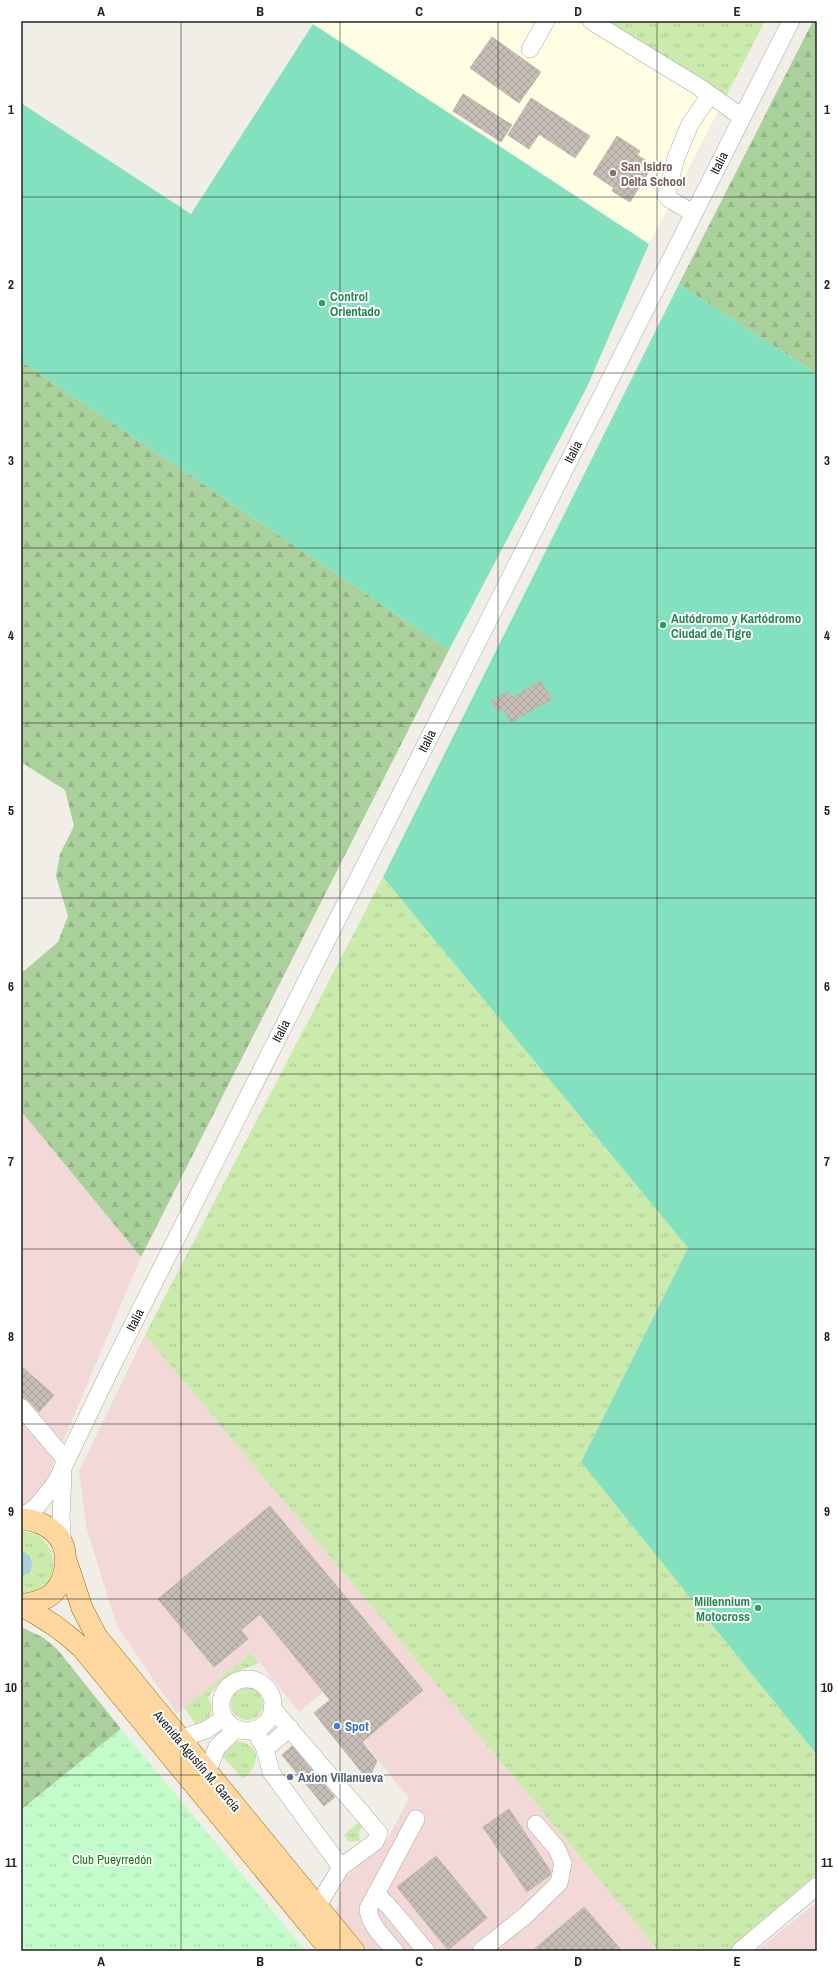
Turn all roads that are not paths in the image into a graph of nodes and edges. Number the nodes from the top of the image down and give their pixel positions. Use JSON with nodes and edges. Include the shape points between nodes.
{"nodes":[{"id":1,"x":546,"y":21,"type":"edge"},
{"id":2,"x":591,"y":21,"type":"edge"},
{"id":3,"x":791,"y":21,"type":"edge"},
{"id":4,"x":530,"y":49,"type":"dead end"},
{"id":5,"x":710,"y":95,"type":"junction"},
{"id":6,"x":742,"y":117,"type":"junction"},
{"id":7,"x":693,"y":213,"type":"junction"},
{"id":8,"x":21,"y":1407,"type":"edge"},
{"id":9,"x":65,"y":1461,"type":"junction"},
{"id":10,"x":21,"y":1519,"type":"edge"},
{"id":11,"x":64,"y":1552,"type":"junction"},
{"id":12,"x":21,"y":1606,"type":"edge"},
{"id":13,"x":272,"y":1708,"type":"junction"},
{"id":14,"x":230,"y":1723,"type":"junction"},
{"id":15,"x":290,"y":1728,"type":"junction"},
{"id":16,"x":255,"y":1730,"type":"junction"},
{"id":17,"x":179,"y":1739,"type":"junction"},
{"id":18,"x":265,"y":1749,"type":"junction"},
{"id":19,"x":207,"y":1773,"type":"junction"},
{"id":20,"x":416,"y":1819,"type":"dead end"},
{"id":21,"x":536,"y":1824,"type":"dead end"},
{"id":22,"x":341,"y":1867,"type":"junction"},
{"id":23,"x":817,"y":1886,"type":"edge"},
{"id":24,"x":376,"y":1893,"type":"junction"},
{"id":25,"x":317,"y":1906,"type":"junction"},
{"id":26,"x":331,"y":1951,"type":"edge"},
{"id":27,"x":354,"y":1951,"type":"edge"},
{"id":28,"x":395,"y":1951,"type":"edge"},
{"id":29,"x":426,"y":1951,"type":"edge"},
{"id":30,"x":481,"y":1951,"type":"edge"},
{"id":31,"x":740,"y":1951,"type":"edge"}],
"edges":[{"from":1,"to":4,"type":"street"},
{"from":2,"to":5,"type":"street"},
{"from":3,"to":6,"type":"street","name":"Italia"},
{"from":5,"to":6,"type":"street"},
{"from":5,"to":7,"type":"street","via":[[690,124],[676,158],[666,196]]},
{"from":6,"to":7,"type":"street","name":"Italia"},
{"from":7,"to":9,"type":"street","name":"Italia"},
{"from":8,"to":9,"type":"street"},
{"from":9,"to":10,"type":"street","name":"Italia","via":[[48,1494]]},
{"from":9,"to":11,"type":"street","name":"Italia","via":[[62,1491]]},
{"from":10,"to":11,"type":"main road","name":"Avenida Agustín M. García","via":[[45,1525],[56,1534]]},
{"from":11,"to":12,"type":"main road","via":[[65,1571],[60,1584],[52,1594],[38,1602]]},
{"from":11,"to":17,"type":"main road","name":"Avenida Agustín M. García","via":[[82,1608],[97,1637]]},
{"from":12,"to":26,"type":"main road","name":"Avenida Agustín M. García","via":[[45,1618],[82,1648]]},
{"from":13,"to":14,"type":"street","via":[[272,1699],[265,1687],[254,1680],[237,1681],[224,1692],[221,1705]]},
{"from":13,"to":15,"type":"street"},
{"from":13,"to":16,"type":"street","via":[[267,1721]]},
{"from":14,"to":16,"type":"street","via":[[242,1731]]},
{"from":14,"to":17,"type":"street"},
{"from":14,"to":19,"type":"street"},
{"from":15,"to":18,"type":"street"},
{"from":15,"to":22,"type":"street","via":[[379,1834],[375,1842]]},
{"from":16,"to":18,"type":"street"},
{"from":17,"to":19,"type":"main road","name":"Avenida Agustín M. García"},
{"from":18,"to":22,"type":"street","via":[[272,1772]]},
{"from":19,"to":25,"type":"main road","name":"Avenida Agustín M. García"},
{"from":20,"to":24,"type":"street"},
{"from":21,"to":30,"type":"street","via":[[556,1849],[563,1863],[559,1883],[526,1915]]},
{"from":22,"to":25,"type":"street"},
{"from":23,"to":31,"type":"street"},
{"from":24,"to":28,"type":"street","via":[[368,1909],[369,1917]]},
{"from":24,"to":29,"type":"street"},
{"from":25,"to":27,"type":"main road","name":"Avenida Agustín M. García"}]}
